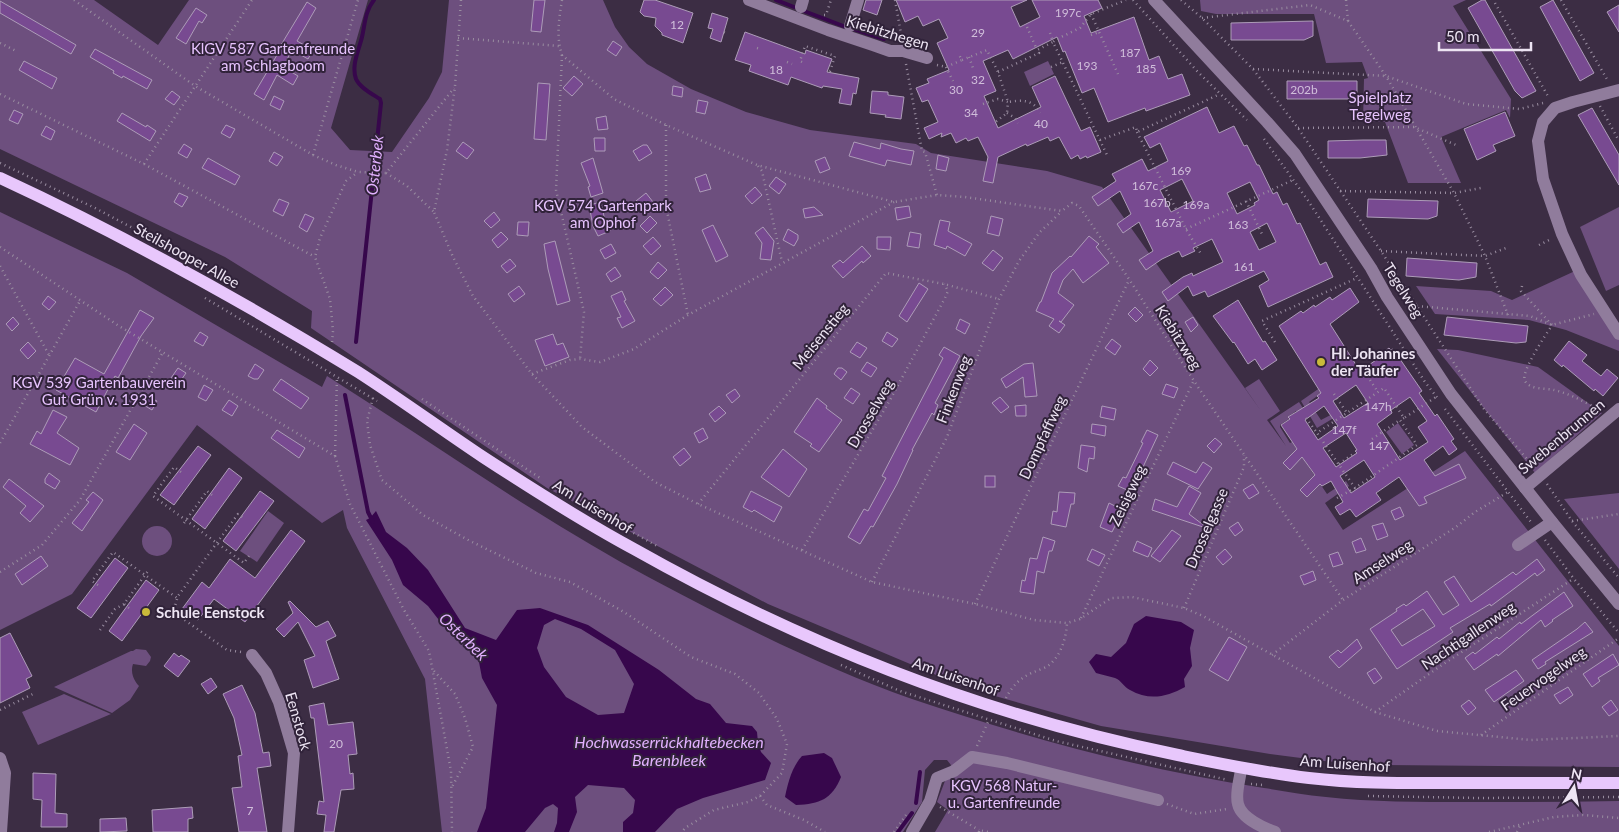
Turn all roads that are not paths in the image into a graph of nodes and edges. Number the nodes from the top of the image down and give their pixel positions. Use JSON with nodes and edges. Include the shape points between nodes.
{"nodes":[{"id":1,"x":749,"y":0,"type":"edge"},
{"id":2,"x":858,"y":0,"type":"edge"},
{"id":3,"x":1154,"y":0,"type":"edge"},
{"id":4,"x":852,"y":24,"type":"dead end"},
{"id":5,"x":927,"y":58,"type":"road end"},
{"id":6,"x":1616,"y":90,"type":"edge"},
{"id":7,"x":0,"y":178,"type":"edge"},
{"id":8,"x":1619,"y":334,"type":"edge"},
{"id":9,"x":354,"y":370,"type":"joint"},
{"id":10,"x":1615,"y":412,"type":"edge"},
{"id":11,"x":1525,"y":488,"type":"junction"},
{"id":12,"x":1552,"y":522,"type":"junction"},
{"id":13,"x":1518,"y":545,"type":"dead end"},
{"id":14,"x":1619,"y":604,"type":"edge"},
{"id":15,"x":252,"y":655,"type":"road end"},
{"id":16,"x":0,"y":758,"type":"edge"},
{"id":17,"x":1241,"y":768,"type":"junction"},
{"id":18,"x":1619,"y":783,"type":"edge"},
{"id":19,"x":1158,"y":800,"type":"road end"},
{"id":20,"x":2,"y":832,"type":"edge"},
{"id":21,"x":288,"y":832,"type":"edge"},
{"id":22,"x":912,"y":832,"type":"edge"},
{"id":23,"x":1275,"y":832,"type":"edge"}],
"edges":[{"from":1,"to":5,"type":"street","name":"Kiebitzhegen","via":[[890,51]]},
{"from":2,"to":4,"type":"street"},
{"from":3,"to":11,"type":"street","name":"Tegelweg","via":[[1295,154],[1451,394]]},
{"from":6,"to":8,"type":"street","via":[[1555,108],[1543,122],[1538,141],[1543,179],[1562,234],[1581,274]]},
{"from":7,"to":9,"type":"main road","name":"Steilshooper Allee","via":[[161,258]]},
{"from":9,"to":17,"type":"main road","name":"Am Luisenhof","via":[[585,521],[705,587],[798,632],[929,686],[1043,722],[1135,746]]},
{"from":10,"to":11,"type":"street","name":"Swebenbrunnen"},
{"from":11,"to":12,"type":"street","name":"Tegelweg"},
{"from":12,"to":13,"type":"street"},
{"from":12,"to":14,"type":"street","name":"Tegelweg"},
{"from":15,"to":21,"type":"street","name":"Eenstock","via":[[266,673],[279,702],[294,753]]},
{"from":16,"to":20,"type":"street","via":[[4,773]]},
{"from":17,"to":18,"type":"main road","name":"Am Luisenhof","via":[[1369,783]]},
{"from":17,"to":23,"type":"street","via":[[1238,805],[1258,825]]},
{"from":19,"to":22,"type":"street","via":[[972,757],[954,771],[937,778],[930,801]]}]}
